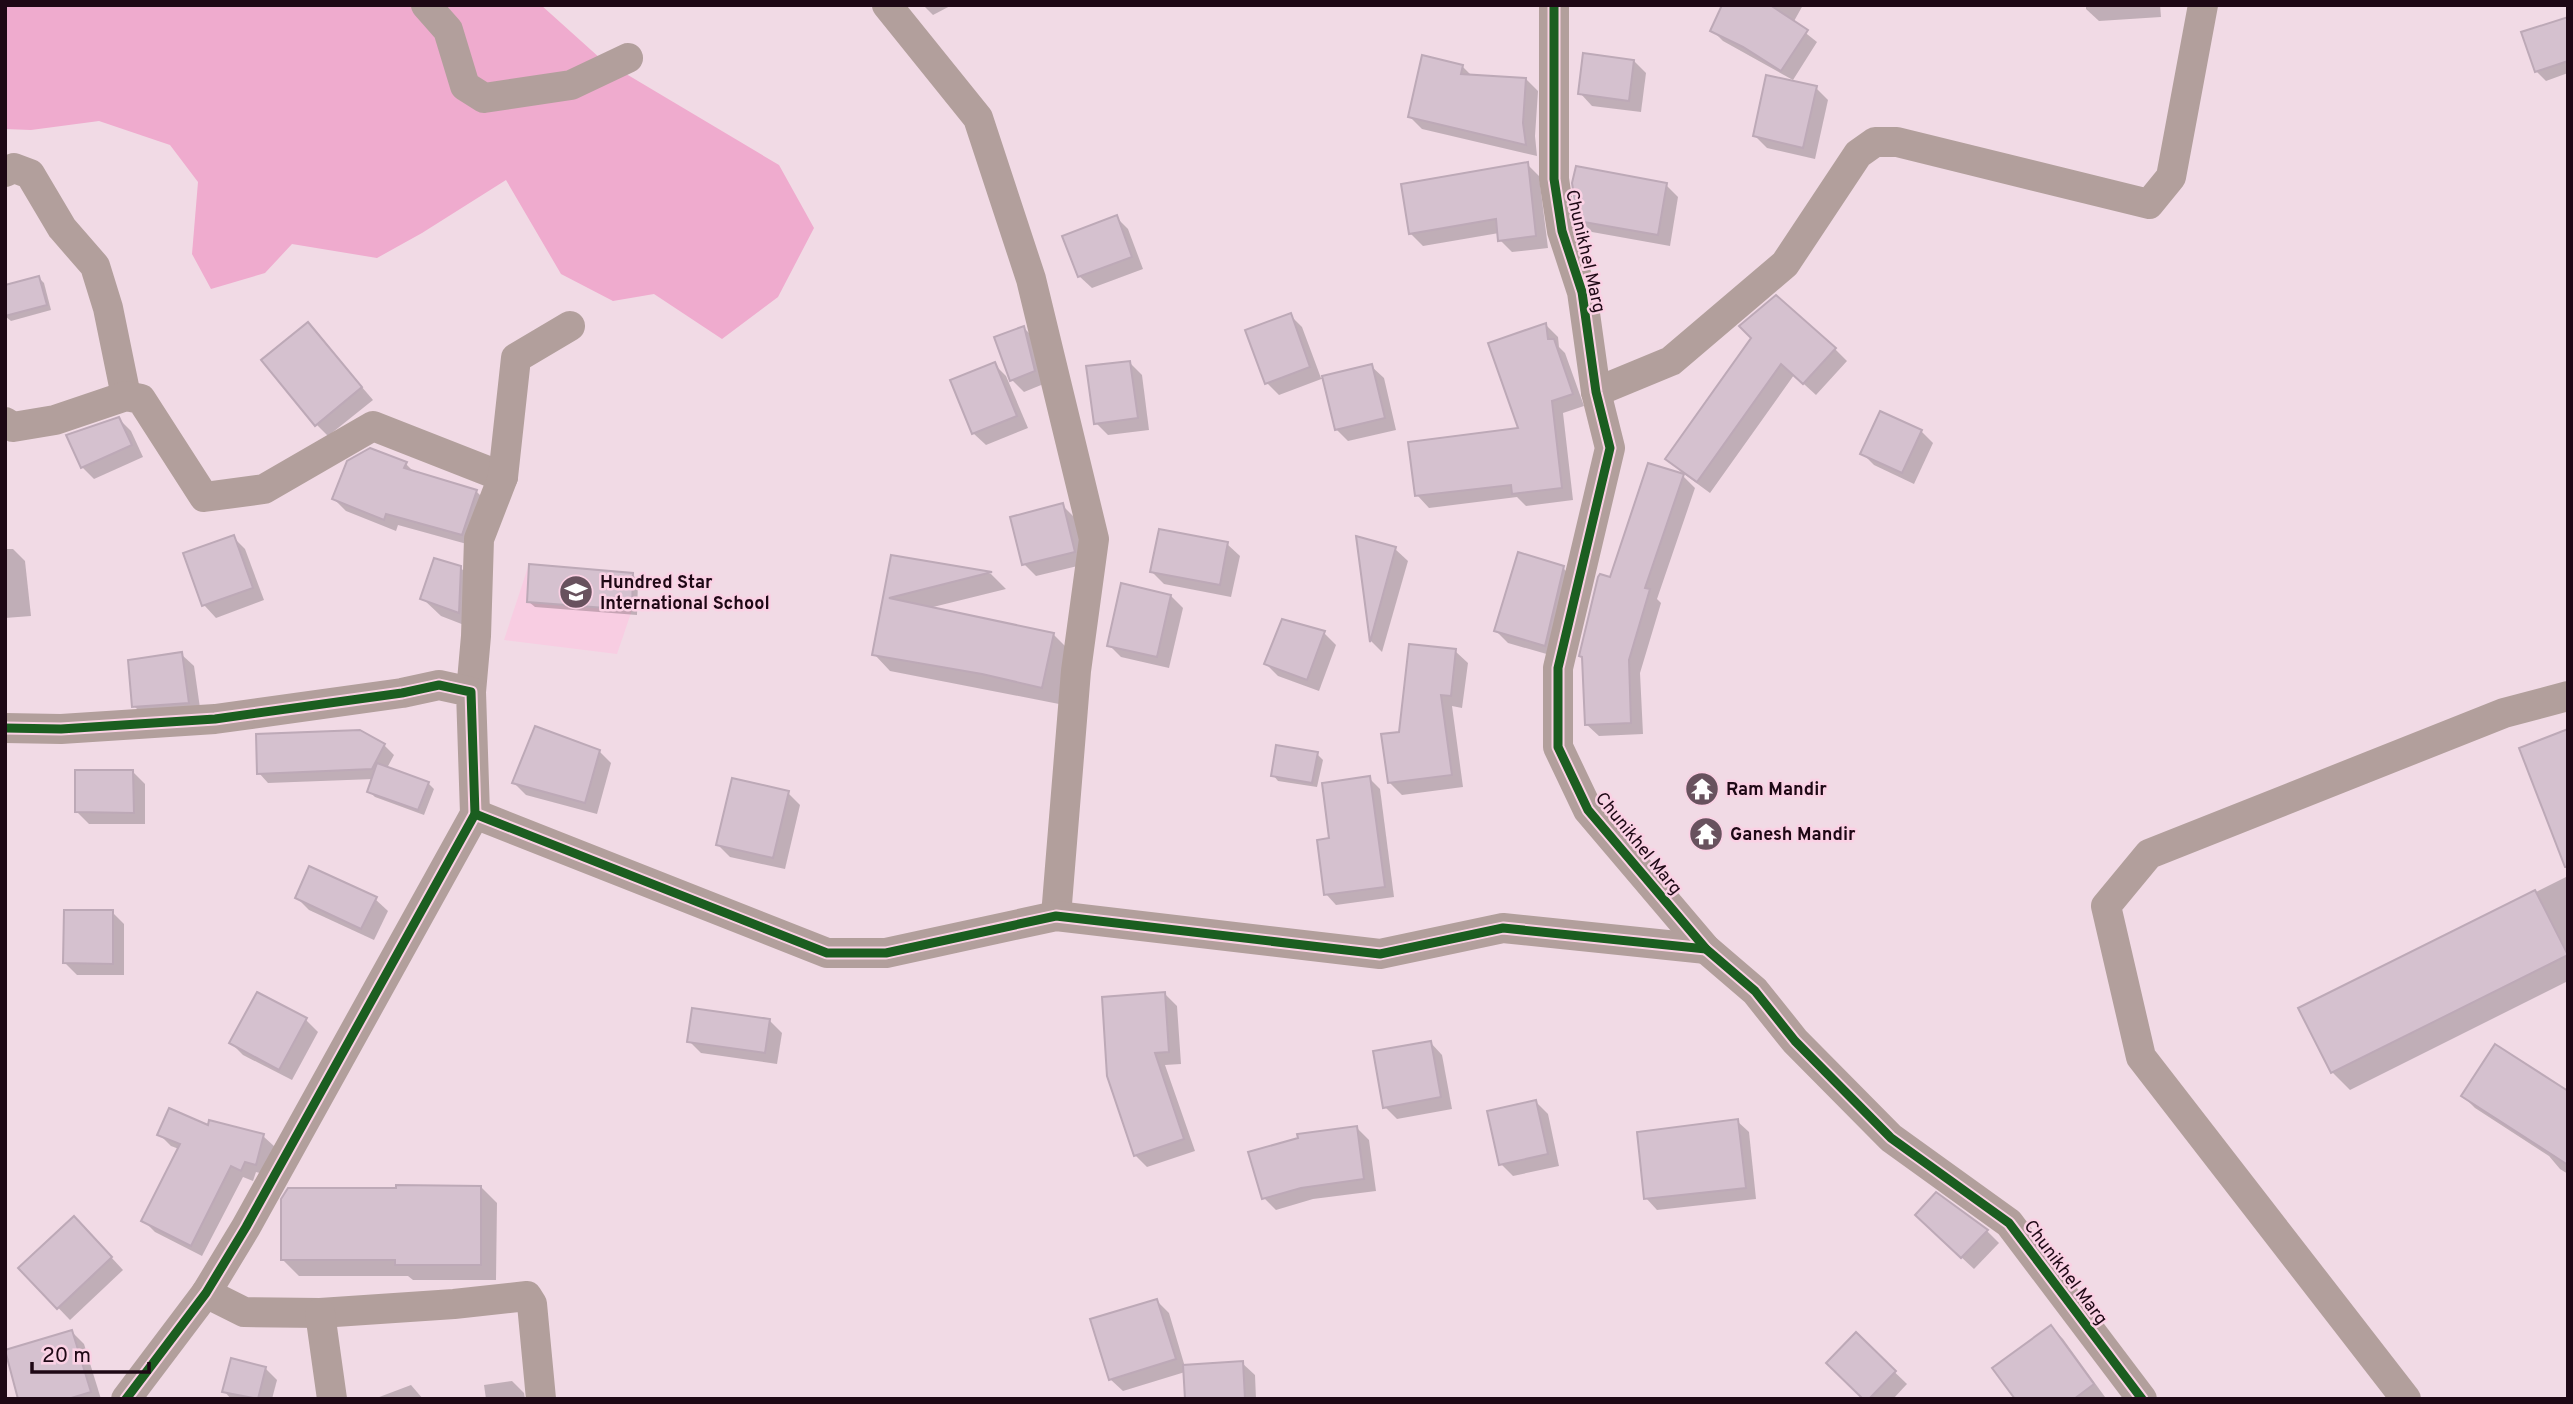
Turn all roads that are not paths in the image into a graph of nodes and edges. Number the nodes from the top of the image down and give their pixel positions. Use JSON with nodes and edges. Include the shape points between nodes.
{"nodes":[{"id":1,"x":426,"y":5,"type":"edge"},
{"id":2,"x":887,"y":5,"type":"edge"},
{"id":3,"x":1554,"y":5,"type":"edge"},
{"id":4,"x":2203,"y":5,"type":"edge"},
{"id":5,"x":628,"y":58,"type":"dead end"},
{"id":6,"x":5,"y":172,"type":"edge"},
{"id":7,"x":570,"y":326,"type":"dead end"},
{"id":8,"x":1596,"y":393,"type":"junction"},
{"id":9,"x":126,"y":396,"type":"junction"},
{"id":10,"x":5,"y":422,"type":"edge"},
{"id":11,"x":503,"y":477,"type":"junction"},
{"id":12,"x":471,"y":692,"type":"junction"},
{"id":13,"x":2568,"y":696,"type":"edge"},
{"id":14,"x":5,"y":728,"type":"edge"},
{"id":15,"x":475,"y":814,"type":"junction"},
{"id":16,"x":1056,"y":916,"type":"junction"},
{"id":17,"x":1706,"y":949,"type":"junction"},
{"id":18,"x":206,"y":1293,"type":"junction"},
{"id":19,"x":320,"y":1313,"type":"junction"},
{"id":20,"x":126,"y":1399,"type":"edge"},
{"id":21,"x":332,"y":1399,"type":"edge"},
{"id":22,"x":541,"y":1399,"type":"edge"},
{"id":23,"x":2141,"y":1399,"type":"edge"},
{"id":24,"x":2406,"y":1399,"type":"edge"}],
"edges":[{"from":1,"to":5,"type":"street","via":[[448,30],[465,86],[484,98],[571,85]]},
{"from":2,"to":16,"type":"street","via":[[978,118],[1031,279],[1094,539],[1076,671]]},
{"from":3,"to":8,"type":"street","name":"Chunikhel Marg","via":[[1554,179],[1562,231],[1582,292]]},
{"from":4,"to":8,"type":"street","via":[[2171,177],[2149,204],[1897,142],[1875,142],[1858,154],[1785,264],[1671,361]]},
{"from":6,"to":9,"type":"street","via":[[14,168],[30,174],[62,228],[95,266]]},
{"from":7,"to":11,"type":"street","via":[[516,358]]},
{"from":8,"to":17,"type":"street","name":"Chunikhel Marg","via":[[1610,448],[1558,668],[1558,747],[1588,810]]},
{"from":9,"to":10,"type":"street","via":[[55,420],[13,426]]},
{"from":9,"to":11,"type":"street","via":[[141,399],[204,497],[264,489],[373,426]]},
{"from":11,"to":12,"type":"street","via":[[479,540]]},
{"from":12,"to":14,"type":"street","via":[[439,685],[215,719]]},
{"from":12,"to":15,"type":"street"},
{"from":13,"to":24,"type":"street","via":[[2504,713],[2148,854],[2106,906],[2141,1057]]},
{"from":15,"to":16,"type":"street","via":[[827,953],[886,953]]},
{"from":15,"to":18,"type":"street"},
{"from":16,"to":17,"type":"street","via":[[1380,954],[1503,928]]},
{"from":17,"to":23,"type":"street","name":"Chunikhel Marg","via":[[1755,992],[1891,1138],[2009,1223]]},
{"from":18,"to":19,"type":"street","via":[[244,1312]]},
{"from":18,"to":20,"type":"street"},
{"from":19,"to":21,"type":"street"},
{"from":19,"to":22,"type":"street","via":[[527,1296],[532,1304]]}]}
